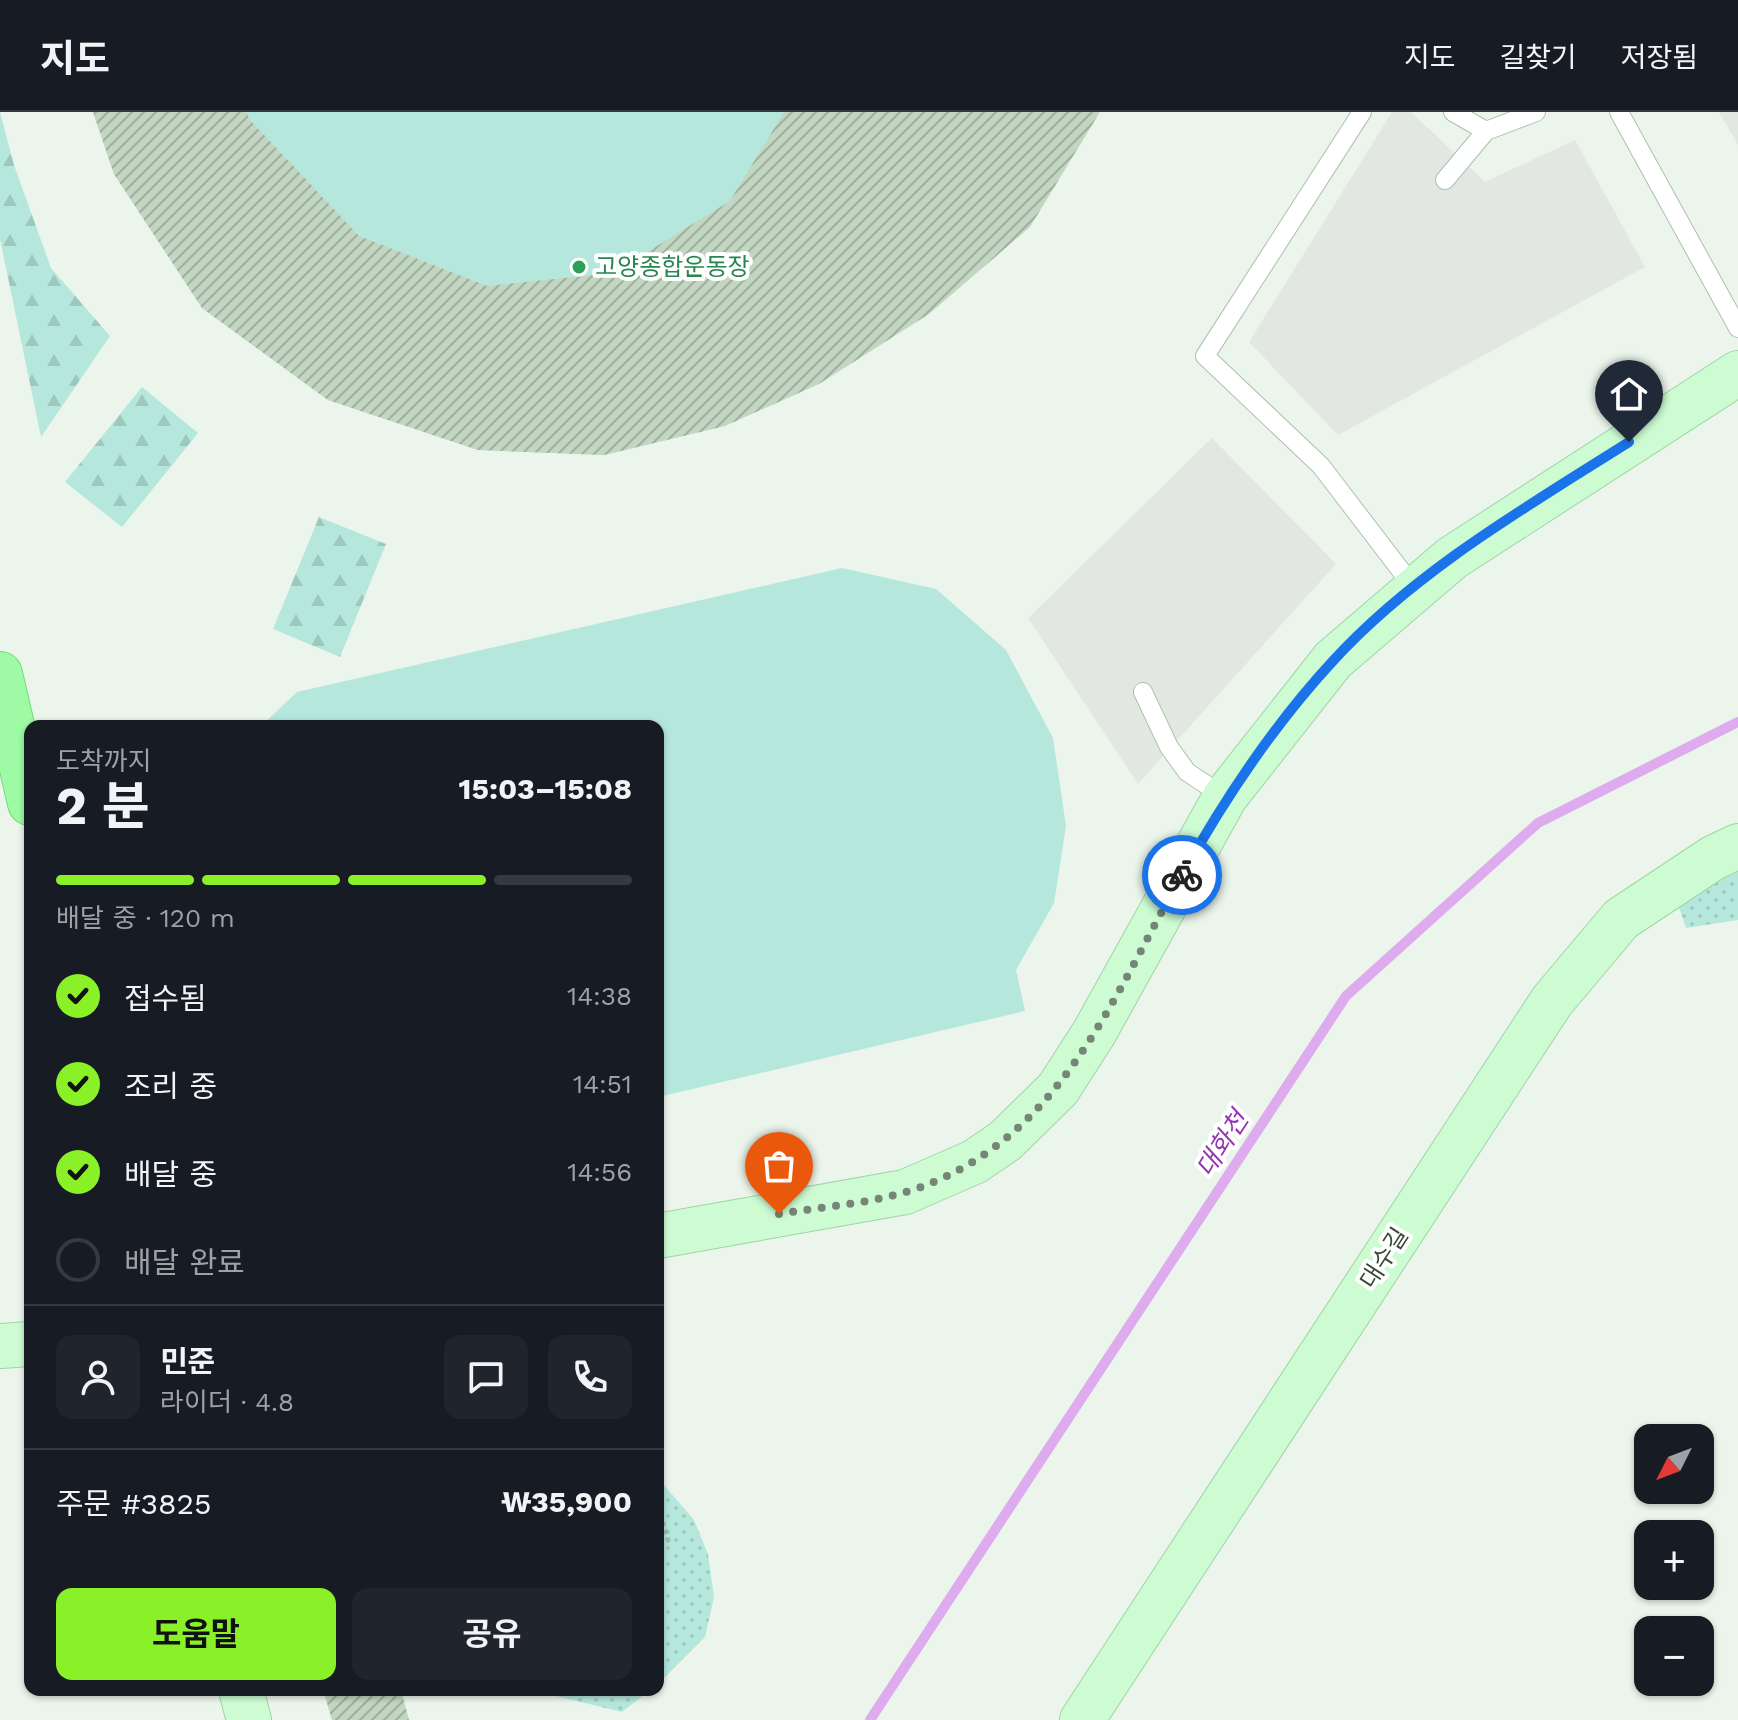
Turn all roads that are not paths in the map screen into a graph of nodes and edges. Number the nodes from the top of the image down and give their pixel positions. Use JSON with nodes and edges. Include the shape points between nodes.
{"nodes":[{"id":1,"x":1362,"y":112,"type":"edge"},
{"id":2,"x":1453,"y":112,"type":"edge"},
{"id":3,"x":1536,"y":112,"type":"edge"},
{"id":4,"x":1619,"y":112,"type":"edge"},
{"id":5,"x":1486,"y":131,"type":"junction"},
{"id":6,"x":1445,"y":180,"type":"dead end"},
{"id":7,"x":1738,"y":328,"type":"edge"},
{"id":8,"x":1738,"y":373,"type":"edge"},
{"id":9,"x":1415,"y":589,"type":"junction"},
{"id":10,"x":0,"y":674,"type":"edge"},
{"id":11,"x":1143,"y":692,"type":"dead end"},
{"id":12,"x":24,"y":777,"type":"edge"},
{"id":13,"x":1225,"y":797,"type":"junction"},
{"id":14,"x":1738,"y":846,"type":"edge"},
{"id":15,"x":664,"y":1235,"type":"edge"},
{"id":16,"x":24,"y":1344,"type":"edge"},
{"id":17,"x":0,"y":1346,"type":"edge"},
{"id":18,"x":243,"y":1696,"type":"edge"},
{"id":19,"x":249,"y":1720,"type":"edge"},
{"id":20,"x":1082,"y":1720,"type":"edge"}],
"edges":[{"from":1,"to":9,"type":"lane","via":[[1205,356],[1321,466]]},
{"from":2,"to":5,"type":"lane"},
{"from":3,"to":5,"type":"lane"},
{"from":4,"to":7,"type":"lane"},
{"from":5,"to":6,"type":"lane"},
{"from":8,"to":9,"type":"street","via":[[1499,525]]},
{"from":9,"to":13,"type":"street","via":[[1333,660]]},
{"from":10,"to":12,"type":"main road"},
{"from":11,"to":13,"type":"lane","via":[[1187,772]]},
{"from":13,"to":15,"type":"street","via":[[1074,1064],[1038,1111],[1005,1141],[974,1162],[905,1192]]},
{"from":14,"to":20,"type":"street","name":"대수길","via":[[1621,919],[1552,1001]]},
{"from":16,"to":17,"type":"street"},
{"from":18,"to":19,"type":"street"}]}
